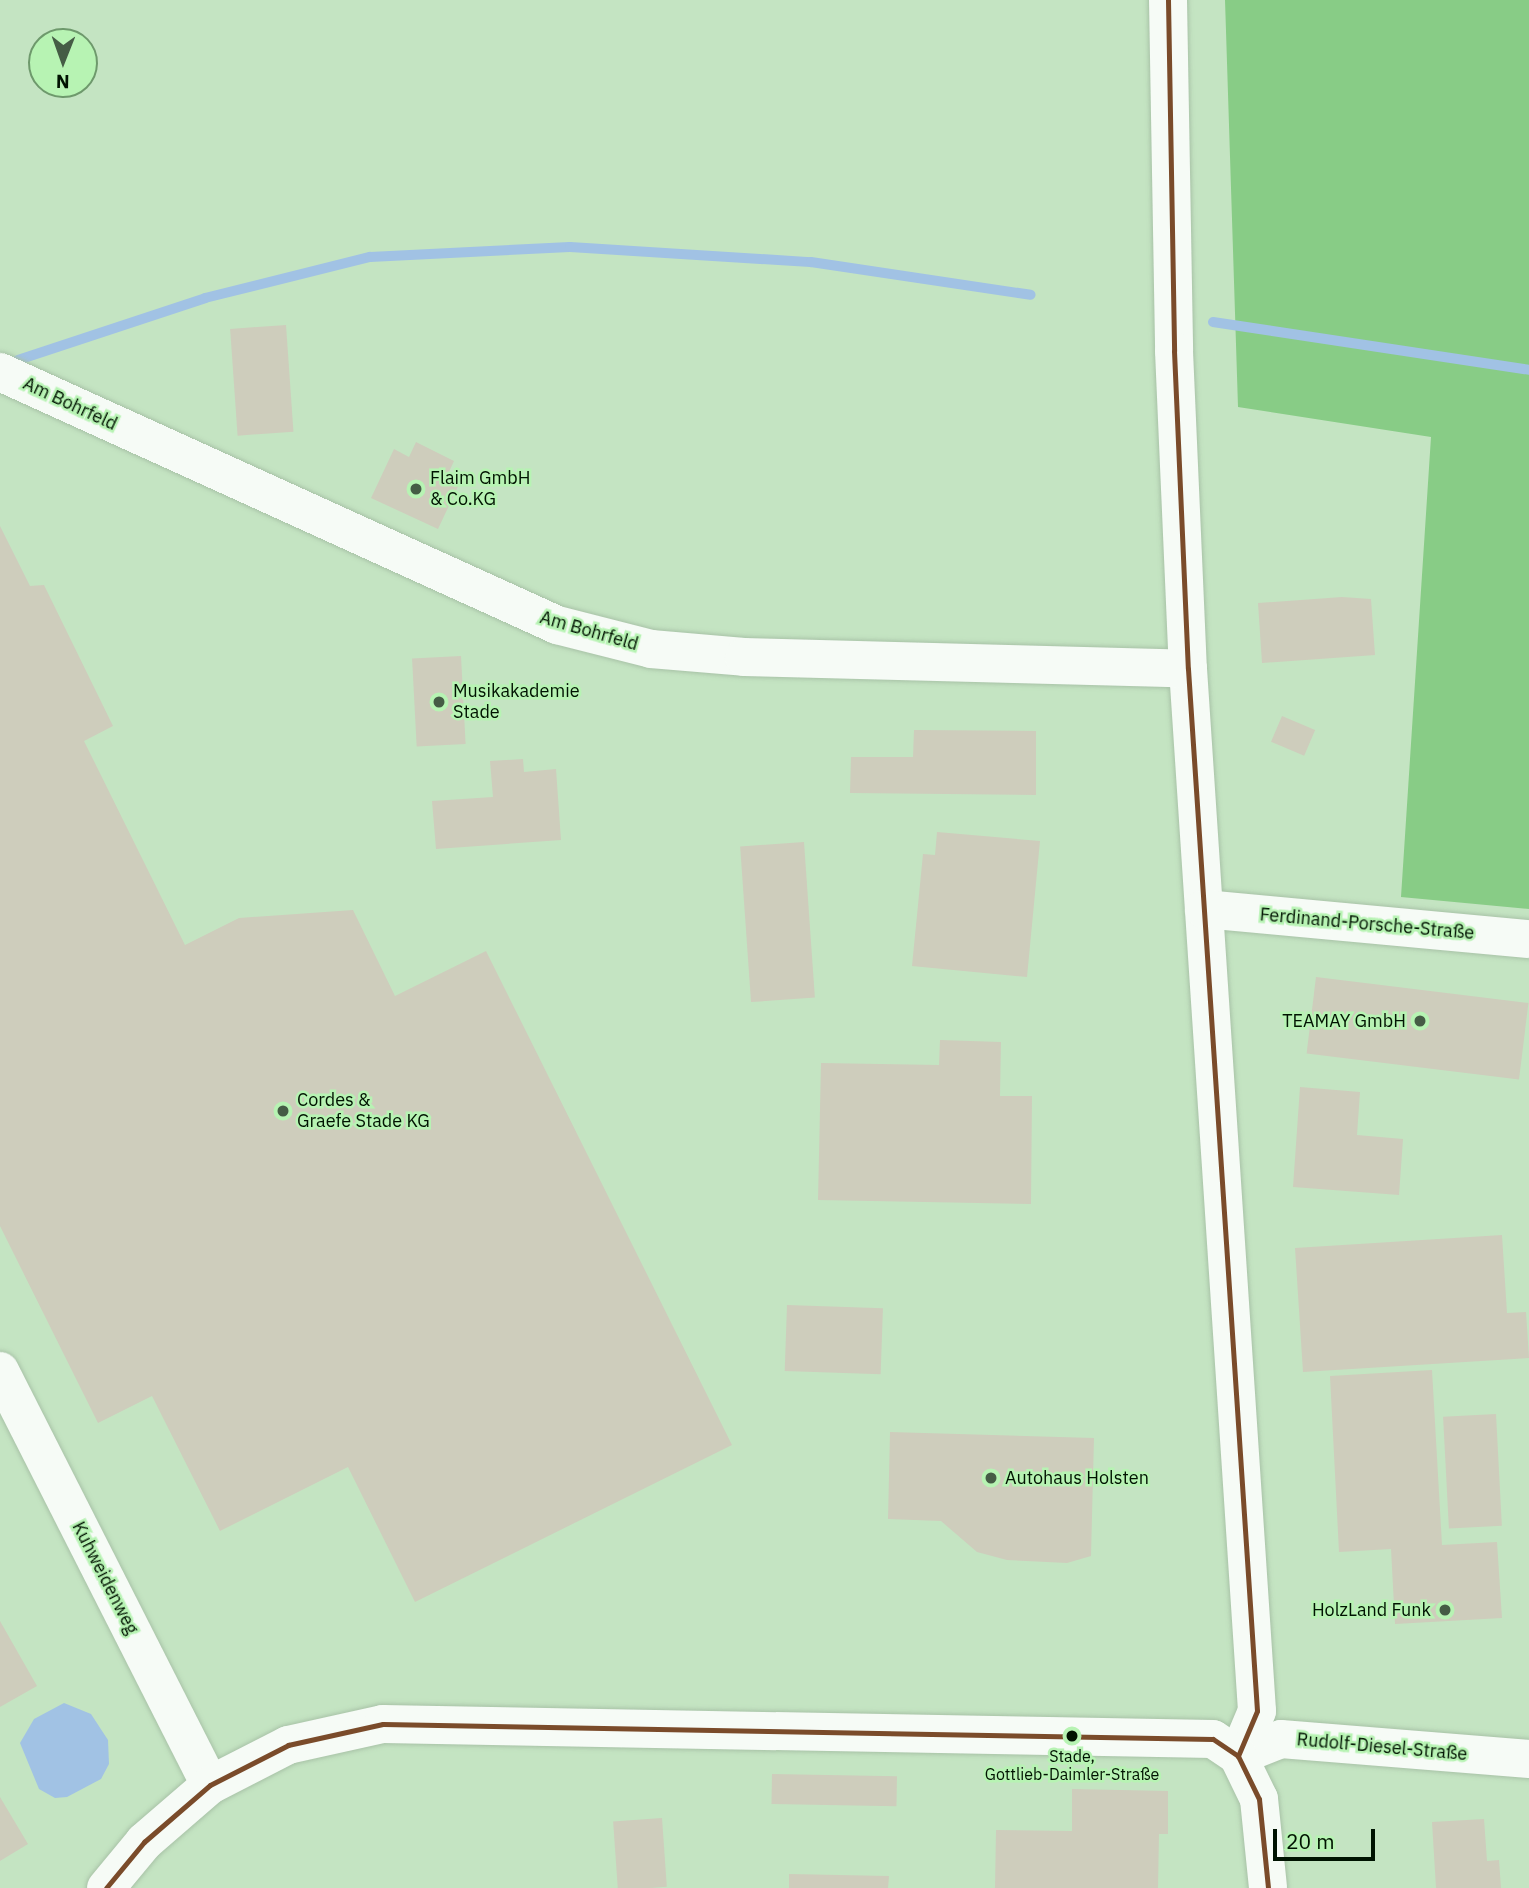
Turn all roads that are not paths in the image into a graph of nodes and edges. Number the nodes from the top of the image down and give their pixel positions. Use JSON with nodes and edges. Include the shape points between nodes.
{"nodes":[{"id":1,"x":1168,"y":0,"type":"edge"},
{"id":2,"x":0,"y":372,"type":"edge"},
{"id":3,"x":1188,"y":669,"type":"junction"},
{"id":4,"x":1204,"y":909,"type":"junction"},
{"id":5,"x":1529,"y":939,"type":"edge"},
{"id":6,"x":0,"y":1371,"type":"edge"},
{"id":7,"x":1238,"y":1756,"type":"junction"},
{"id":8,"x":1529,"y":1759,"type":"edge"},
{"id":9,"x":210,"y":1785,"type":"junction"},
{"id":10,"x":106,"y":1888,"type":"edge"},
{"id":11,"x":1268,"y":1888,"type":"edge"}],
"edges":[{"from":1,"to":3,"type":"street","via":[[1174,351]]},
{"from":2,"to":3,"type":"street","name":"Am Bohrfeld","via":[[557,625],[651,649],[744,657]]},
{"from":3,"to":4,"type":"street"},
{"from":4,"to":5,"type":"street","name":"Ferdinand-Porsche-Straße"},
{"from":4,"to":7,"type":"street","via":[[1257,1711]]},
{"from":6,"to":9,"type":"street","name":"Kuhweidenweg"},
{"from":7,"to":8,"type":"street","name":"Rudolf-Diesel-Straße","via":[[1281,1739]]},
{"from":7,"to":9,"type":"street","via":[[1213,1739],[1184,1736],[383,1724],[288,1745]]},
{"from":7,"to":11,"type":"street","via":[[1259,1799]]},
{"from":9,"to":10,"type":"street","via":[[144,1842]]}]}
